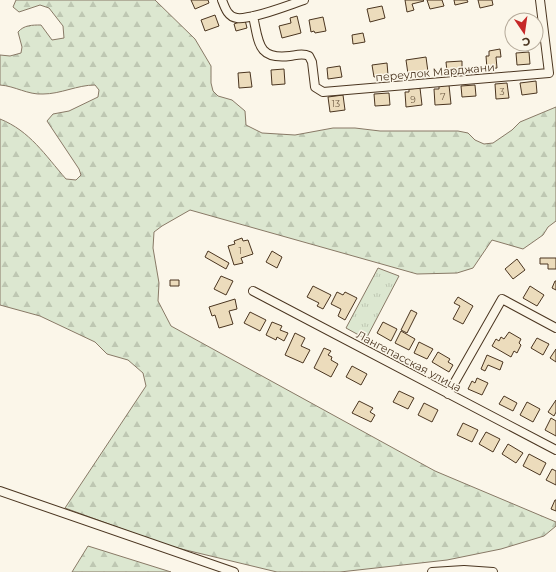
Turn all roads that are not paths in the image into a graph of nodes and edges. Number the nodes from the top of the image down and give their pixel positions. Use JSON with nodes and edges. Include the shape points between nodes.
{"nodes":[{"id":1,"x":304,"y":0,"type":"edge"},
{"id":2,"x":540,"y":0,"type":"edge"},
{"id":3,"x":223,"y":4,"type":"edge"},
{"id":4,"x":253,"y":16,"type":"junction"},
{"id":5,"x":253,"y":291,"type":"dead end"},
{"id":6,"x":556,"y":328,"type":"edge"},
{"id":7,"x":448,"y":394,"type":"junction"},
{"id":8,"x":556,"y":450,"type":"edge"},
{"id":9,"x":0,"y":491,"type":"edge"},
{"id":10,"x":234,"y":572,"type":"edge"},
{"id":11,"x":432,"y":572,"type":"edge"},
{"id":12,"x":493,"y":572,"type":"edge"}],
"edges":[{"from":1,"to":4,"type":"street"},
{"from":2,"to":4,"type":"street","name":"переулок Марджани","via":[[549,73],[323,92],[315,87],[309,56],[272,56],[263,51]]},
{"from":3,"to":4,"type":"street","via":[[228,14],[237,18]]},
{"from":5,"to":7,"type":"street","name":"Лангепасская улица"},
{"from":6,"to":7,"type":"street","via":[[502,299]]},
{"from":7,"to":8,"type":"street","name":"Лангепасская улица"},
{"from":9,"to":10,"type":"street"},
{"from":11,"to":12,"type":"street"}]}
